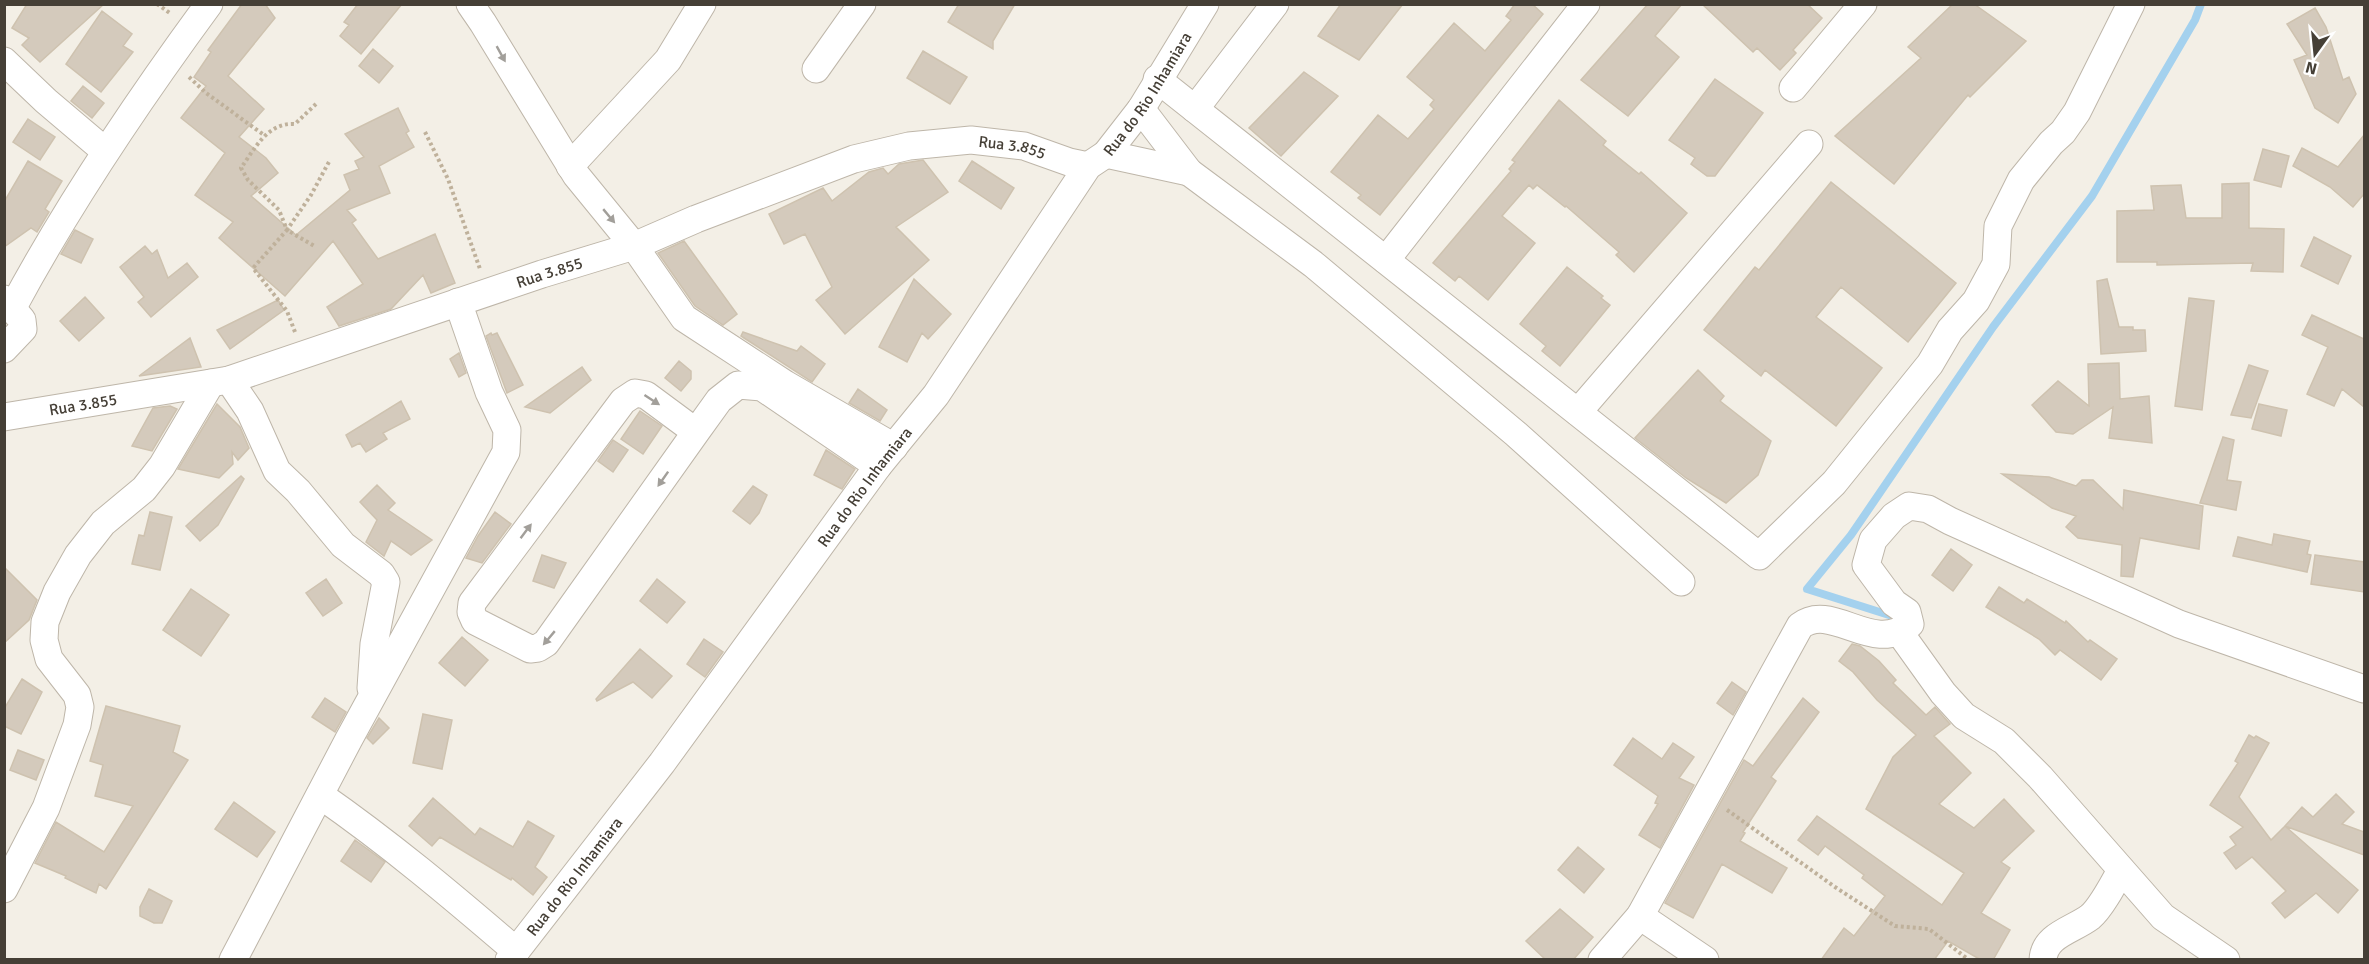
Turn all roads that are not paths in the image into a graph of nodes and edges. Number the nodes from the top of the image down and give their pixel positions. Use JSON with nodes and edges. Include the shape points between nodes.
{"nodes":[{"id":1,"x":209,"y":4,"type":"edge"},
{"id":2,"x":470,"y":4,"type":"edge"},
{"id":3,"x":702,"y":4,"type":"edge"},
{"id":4,"x":862,"y":4,"type":"edge"},
{"id":5,"x":1205,"y":4,"type":"edge"},
{"id":6,"x":1275,"y":4,"type":"edge"},
{"id":7,"x":1586,"y":4,"type":"edge"},
{"id":8,"x":1863,"y":4,"type":"edge"},
{"id":9,"x":2131,"y":4,"type":"edge"},
{"id":10,"x":4,"y":61,"type":"edge"},
{"id":11,"x":816,"y":69,"type":"dead end"},
{"id":12,"x":1158,"y":79,"type":"junction"},
{"id":13,"x":1794,"y":88,"type":"dead end"},
{"id":14,"x":1141,"y":109,"type":"junction"},
{"id":15,"x":1195,"y":109,"type":"junction"},
{"id":16,"x":1809,"y":144,"type":"dead end"},
{"id":17,"x":105,"y":151,"type":"junction"},
{"id":18,"x":1097,"y":160,"type":"junction"},
{"id":19,"x":570,"y":166,"type":"junction"},
{"id":20,"x":1189,"y":172,"type":"junction"},
{"id":21,"x":634,"y":246,"type":"junction"},
{"id":22,"x":1386,"y":260,"type":"junction"},
{"id":23,"x":458,"y":302,"type":"junction"},
{"id":24,"x":9,"y":303,"type":"edge"},
{"id":25,"x":4,"y":349,"type":"edge"},
{"id":26,"x":220,"y":382,"type":"junction"},
{"id":27,"x":1578,"y":412,"type":"junction"},
{"id":28,"x":4,"y":417,"type":"edge"},
{"id":29,"x":696,"y":432,"type":"junction"},
{"id":30,"x":886,"y":456,"type":"junction"},
{"id":31,"x":1681,"y":582,"type":"dead end"},
{"id":32,"x":1900,"y":633,"type":"junction"},
{"id":33,"x":2364,"y":689,"type":"edge"},
{"id":34,"x":369,"y":701,"type":"junction"},
{"id":35,"x":320,"y":795,"type":"junction"},
{"id":36,"x":2121,"y":870,"type":"junction"},
{"id":37,"x":4,"y":889,"type":"edge"},
{"id":38,"x":1640,"y":916,"type":"junction"},
{"id":39,"x":512,"y":955,"type":"edge"},
{"id":40,"x":233,"y":960,"type":"edge"},
{"id":41,"x":1602,"y":960,"type":"edge"},
{"id":42,"x":1704,"y":960,"type":"edge"},
{"id":43,"x":2043,"y":960,"type":"edge"},
{"id":44,"x":2226,"y":960,"type":"edge"}],
"edges":[{"from":1,"to":17,"type":"street"},
{"from":2,"to":19,"type":"street","one_way":true},
{"from":3,"to":19,"type":"street","via":[[668,60]]},
{"from":4,"to":11,"type":"street"},
{"from":5,"to":12,"type":"street","name":"Rua do Rio Inhamiara"},
{"from":6,"to":15,"type":"street"},
{"from":7,"to":22,"type":"street"},
{"from":8,"to":13,"type":"street"},
{"from":9,"to":27,"type":"street","via":[[2077,112],[2021,180],[1998,226],[1996,264],[1976,301],[1833,483],[1761,555]]},
{"from":10,"to":17,"type":"street"},
{"from":12,"to":14,"type":"street","name":"Rua do Rio Inhamiara"},
{"from":12,"to":15,"type":"street"},
{"from":14,"to":18,"type":"street","name":"Rua do Rio Inhamiara"},
{"from":14,"to":20,"type":"street"},
{"from":15,"to":22,"type":"street"},
{"from":16,"to":27,"type":"street"},
{"from":17,"to":24,"type":"street"},
{"from":18,"to":20,"type":"street","name":"Rua 3.855"},
{"from":18,"to":21,"type":"street","name":"Rua 3.855","via":[[1069,162],[1024,146],[971,140],[909,146],[854,159]]},
{"from":18,"to":30,"type":"street","name":"Rua do Rio Inhamiara","via":[[936,395]]},
{"from":19,"to":21,"type":"street","one_way":true},
{"from":20,"to":31,"type":"street","via":[[1322,272],[1516,434]]},
{"from":21,"to":23,"type":"street","name":"Rua 3.855"},
{"from":21,"to":30,"type":"street","via":[[684,318]]},
{"from":22,"to":27,"type":"street"},
{"from":23,"to":26,"type":"street","name":"Rua 3.855"},
{"from":23,"to":34,"type":"street","via":[[489,392],[507,430],[506,452]]},
{"from":24,"to":25,"type":"street","via":[[22,320],[23,328]]},
{"from":26,"to":28,"type":"street","name":"Rua 3.855"},
{"from":26,"to":34,"type":"street","via":[[250,411],[277,471],[343,545],[386,582],[374,644]]},
{"from":26,"to":37,"type":"street","via":[[144,489],[104,523],[78,555],[57,592],[45,621],[44,640],[49,659],[77,695],[77,725],[46,808]]},
{"from":29,"to":29,"type":"street","one_way":true,"via":[[546,643],[530,649],[474,621],[472,603],[623,401],[635,393],[646,395]]},
{"from":29,"to":30,"type":"street","via":[[719,400],[738,385],[762,387]]},
{"from":30,"to":39,"type":"street","name":"Rua do Rio Inhamiara","via":[[662,763]]},
{"from":32,"to":33,"type":"street","via":[[1910,624],[1907,612],[1894,603],[1866,565],[1874,540],[1894,516],[1909,507],[1928,509],[2179,624]]},
{"from":32,"to":36,"type":"street","via":[[1964,716],[2004,741]]},
{"from":32,"to":38,"type":"street","via":[[1869,634],[1821,619],[1809,619],[1800,626]]},
{"from":34,"to":35,"type":"street"},
{"from":35,"to":39,"type":"street","via":[[432,878]]},
{"from":35,"to":40,"type":"street"},
{"from":36,"to":43,"type":"street","via":[[2091,916],[2049,942],[2043,950]]},
{"from":36,"to":44,"type":"street","via":[[2163,917]]},
{"from":38,"to":41,"type":"street"},
{"from":38,"to":42,"type":"street"}]}
